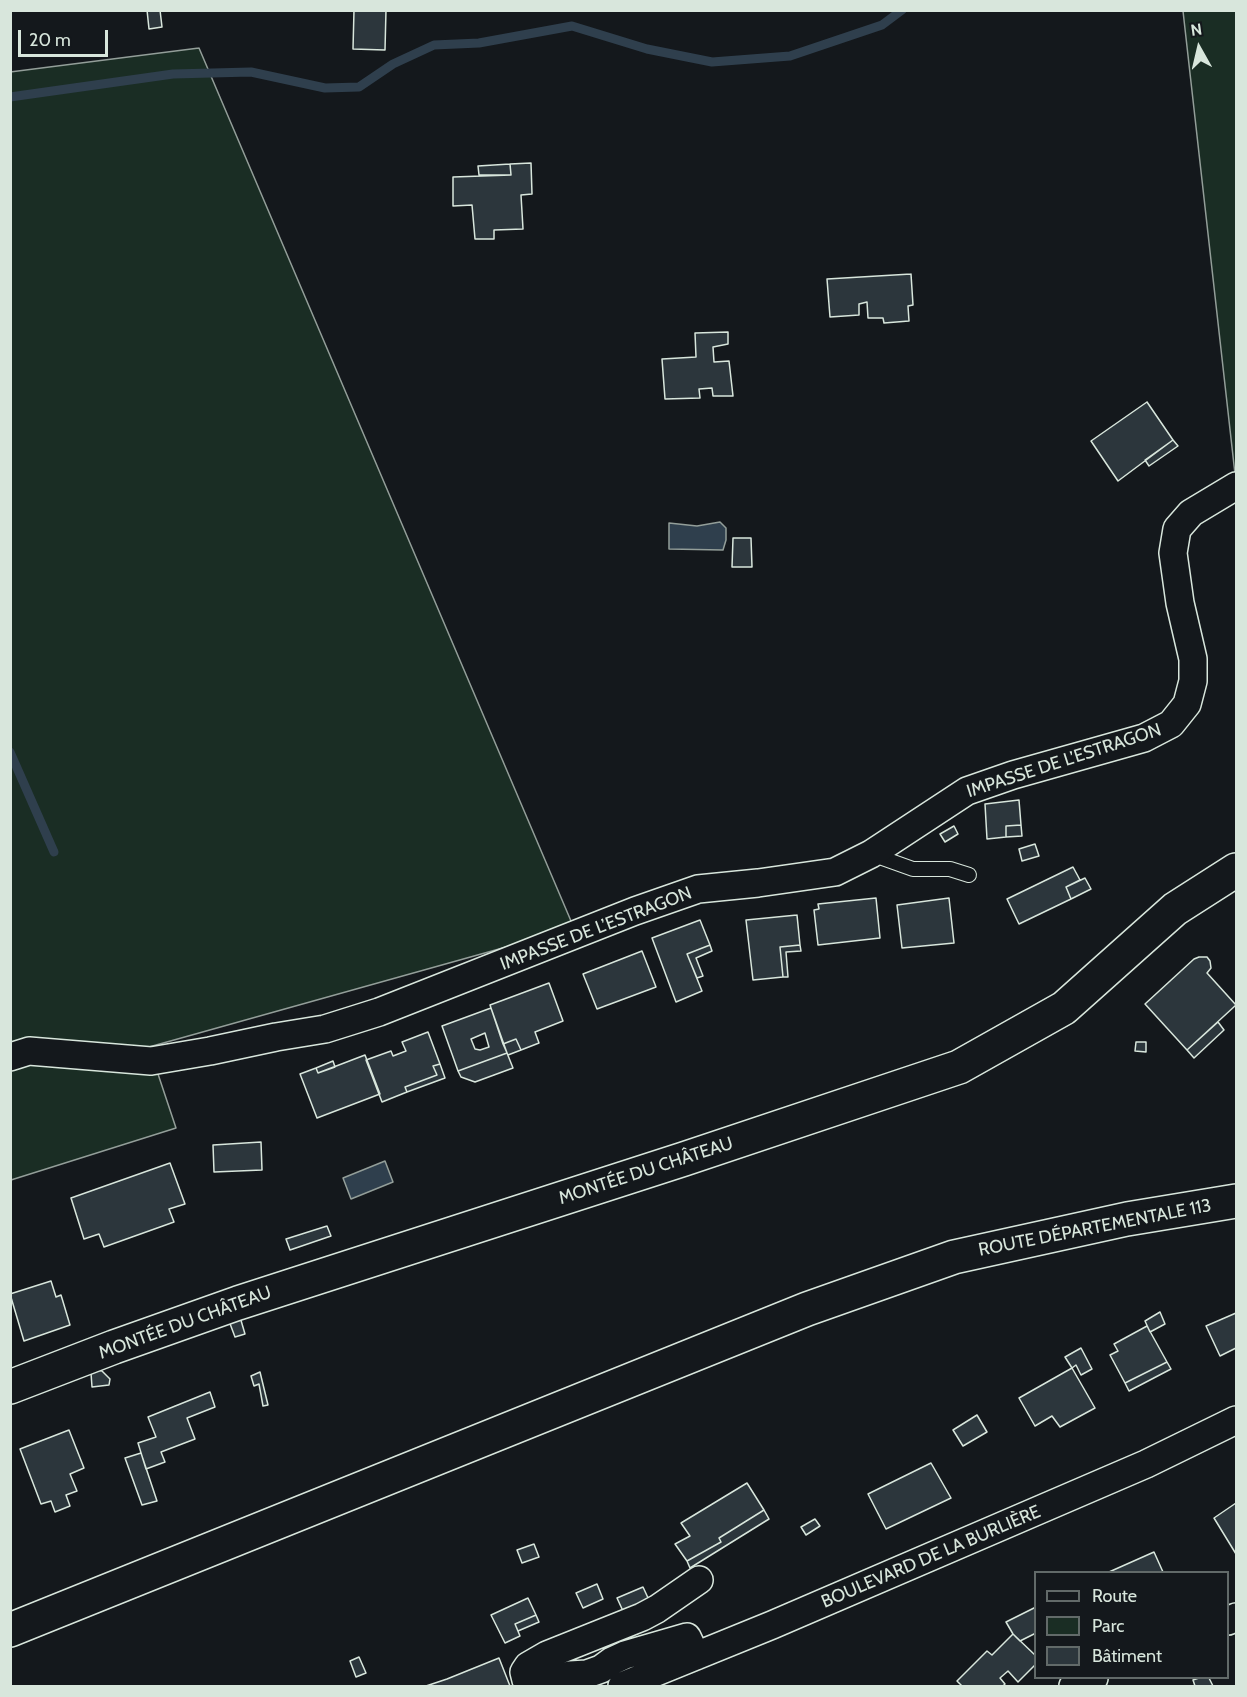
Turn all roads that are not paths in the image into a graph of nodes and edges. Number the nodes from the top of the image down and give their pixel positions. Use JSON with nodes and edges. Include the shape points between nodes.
{"nodes":[{"id":1,"x":1236,"y":486,"type":"edge"},
{"id":2,"x":871,"y":854,"type":"junction"},
{"id":3,"x":1236,"y":870,"type":"edge"},
{"id":4,"x":969,"y":875,"type":"dead end"},
{"id":5,"x":10,"y":1057,"type":"edge"},
{"id":6,"x":1236,"y":1201,"type":"edge"},
{"id":7,"x":10,"y":1387,"type":"edge"},
{"id":8,"x":1236,"y":1420,"type":"edge"},
{"id":9,"x":699,"y":1580,"type":"dead end"},
{"id":10,"x":10,"y":1630,"type":"edge"},
{"id":11,"x":696,"y":1656,"type":"junction"},
{"id":12,"x":1089,"y":1679,"type":"edge"},
{"id":13,"x":622,"y":1686,"type":"edge"},
{"id":14,"x":1073,"y":1686,"type":"edge"}],
"edges":[{"from":1,"to":2,"type":"street","name":"IMPASSE DE L’ESTRAGON","via":[[1191,513],[1178,529],[1173,553],[1193,660],[1187,704],[1171,724],[1144,738],[967,791]]},
{"from":2,"to":4,"type":"lane","via":[[913,869],[950,869]]},
{"from":2,"to":5,"type":"street","name":"IMPASSE DE L’ESTRAGON","via":[[836,872],[698,889],[380,1012],[324,1029],[151,1061],[29,1051]]},
{"from":3,"to":7,"type":"street","name":"MONTÉE DU CHÂTEAU","via":[[1174,909],[1064,1008],[959,1067],[238,1302]]},
{"from":6,"to":10,"type":"street","name":"ROUTE DÉPARTEMENTALE 113","via":[[1127,1219],[954,1257],[807,1309]]},
{"from":8,"to":11,"type":"street","name":"BOULEVARD DE LA BURLIÈRE","via":[[1135,1469]]},
{"from":9,"to":11,"type":"street","via":[[642,1617],[547,1655],[524,1672],[533,1685],[543,1685],[601,1669],[625,1654],[687,1637]]},
{"from":11,"to":13,"type":"street","name":"BOULEVARD DE LA BURLIÈRE"},
{"from":12,"to":14,"type":"street"}]}
